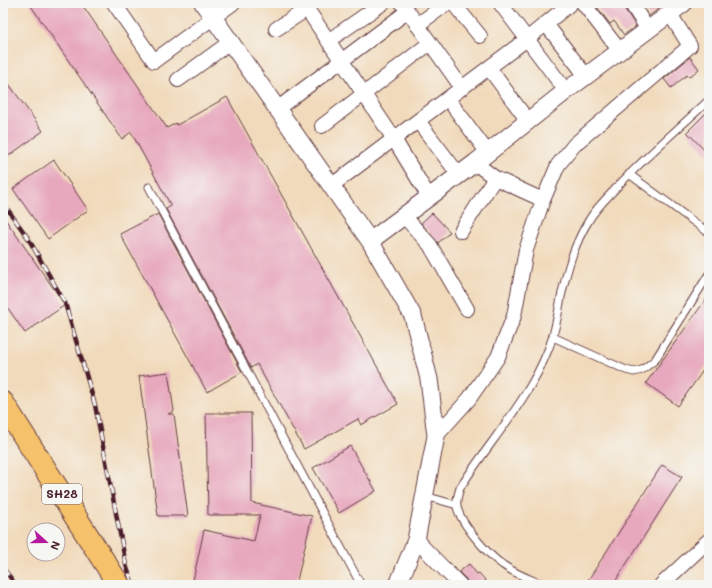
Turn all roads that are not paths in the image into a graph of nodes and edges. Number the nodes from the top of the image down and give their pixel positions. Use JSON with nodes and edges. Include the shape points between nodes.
{"nodes":[{"id":1,"x":114,"y":3,"type":"edge"},
{"id":2,"x":203,"y":3,"type":"edge"},
{"id":3,"x":233,"y":3,"type":"edge"},
{"id":4,"x":383,"y":3,"type":"edge"},
{"id":5,"x":448,"y":3,"type":"edge"},
{"id":6,"x":453,"y":3,"type":"edge"},
{"id":7,"x":500,"y":3,"type":"edge"},
{"id":8,"x":571,"y":3,"type":"edge"},
{"id":9,"x":583,"y":3,"type":"edge"},
{"id":10,"x":630,"y":3,"type":"edge"},
{"id":11,"x":684,"y":3,"type":"edge"},
{"id":12,"x":308,"y":5,"type":"edge"},
{"id":13,"x":405,"y":7,"type":"edge"},
{"id":14,"x":670,"y":14,"type":"junction"},
{"id":15,"x":213,"y":19,"type":"junction"},
{"id":16,"x":546,"y":24,"type":"junction"},
{"id":17,"x":417,"y":26,"type":"junction"},
{"id":18,"x":276,"y":29,"type":"dead end"},
{"id":19,"x":648,"y":30,"type":"junction"},
{"id":20,"x":480,"y":36,"type":"dead end"},
{"id":21,"x":527,"y":39,"type":"junction"},
{"id":22,"x":328,"y":41,"type":"junction"},
{"id":23,"x":230,"y":43,"type":"junction"},
{"id":24,"x":430,"y":44,"type":"junction"},
{"id":25,"x":620,"y":51,"type":"junction"},
{"id":26,"x":342,"y":61,"type":"junction"},
{"id":27,"x":489,"y":68,"type":"junction"},
{"id":28,"x":586,"y":76,"type":"junction"},
{"id":29,"x":178,"y":80,"type":"dead end"},
{"id":30,"x":462,"y":88,"type":"junction"},
{"id":31,"x":566,"y":91,"type":"junction"},
{"id":32,"x":364,"y":93,"type":"junction"},
{"id":33,"x":448,"y":99,"type":"junction"},
{"id":34,"x":709,"y":100,"type":"edge"},
{"id":35,"x":277,"y":109,"type":"junction"},
{"id":36,"x":418,"y":121,"type":"junction"},
{"id":37,"x":528,"y":121,"type":"junction"},
{"id":38,"x":322,"y":126,"type":"dead end"},
{"id":39,"x":394,"y":139,"type":"junction"},
{"id":40,"x":481,"y":158,"type":"junction"},
{"id":41,"x":629,"y":174,"type":"junction"},
{"id":42,"x":459,"y":175,"type":"junction"},
{"id":43,"x":495,"y":178,"type":"junction"},
{"id":44,"x":331,"y":186,"type":"junction"},
{"id":45,"x":149,"y":187,"type":"dead end"},
{"id":46,"x":429,"y":197,"type":"junction"},
{"id":47,"x":543,"y":200,"type":"junction"},
{"id":48,"x":404,"y":216,"type":"junction"},
{"id":49,"x":461,"y":231,"type":"dead end"},
{"id":50,"x":709,"y":233,"type":"edge"},
{"id":51,"x":370,"y":241,"type":"junction"},
{"id":52,"x":709,"y":274,"type":"edge"},
{"id":53,"x":467,"y":309,"type":"dead end"},
{"id":54,"x":553,"y":337,"type":"junction"},
{"id":55,"x":3,"y":403,"type":"edge"},
{"id":56,"x":436,"y":436,"type":"junction"},
{"id":57,"x":424,"y":496,"type":"junction"},
{"id":58,"x":457,"y":505,"type":"junction"},
{"id":59,"x":416,"y":540,"type":"junction"},
{"id":60,"x":709,"y":540,"type":"edge"},
{"id":61,"x":539,"y":583,"type":"dead end"},
{"id":62,"x":119,"y":585,"type":"edge"},
{"id":63,"x":361,"y":585,"type":"edge"},
{"id":64,"x":398,"y":585,"type":"edge"},
{"id":65,"x":460,"y":585,"type":"edge"},
{"id":66,"x":661,"y":585,"type":"edge"}],
"edges":[{"from":1,"to":15,"type":"street","via":[[154,61]]},
{"from":2,"to":15,"type":"street"},
{"from":3,"to":15,"type":"street"},
{"from":4,"to":22,"type":"street"},
{"from":5,"to":17,"type":"street"},
{"from":6,"to":20,"type":"street"},
{"from":7,"to":21,"type":"street"},
{"from":8,"to":16,"type":"street"},
{"from":9,"to":25,"type":"street"},
{"from":10,"to":19,"type":"street"},
{"from":11,"to":14,"type":"street"},
{"from":12,"to":18,"type":"street"},
{"from":12,"to":22,"type":"street"},
{"from":13,"to":17,"type":"street"},
{"from":13,"to":26,"type":"street"},
{"from":14,"to":19,"type":"street"},
{"from":14,"to":47,"type":"street","via":[[690,46],[576,144],[558,164]]},
{"from":15,"to":23,"type":"street"},
{"from":16,"to":21,"type":"street"},
{"from":16,"to":28,"type":"street"},
{"from":17,"to":24,"type":"street"},
{"from":19,"to":25,"type":"street"},
{"from":21,"to":27,"type":"street"},
{"from":21,"to":31,"type":"street"},
{"from":22,"to":26,"type":"street"},
{"from":23,"to":29,"type":"street"},
{"from":23,"to":35,"type":"street"},
{"from":24,"to":30,"type":"street"},
{"from":24,"to":32,"type":"street"},
{"from":25,"to":28,"type":"street"},
{"from":26,"to":32,"type":"street"},
{"from":26,"to":35,"type":"street"},
{"from":27,"to":30,"type":"street"},
{"from":27,"to":37,"type":"street"},
{"from":28,"to":31,"type":"street"},
{"from":30,"to":33,"type":"street"},
{"from":31,"to":37,"type":"street"},
{"from":32,"to":38,"type":"street"},
{"from":32,"to":39,"type":"street"},
{"from":33,"to":36,"type":"street"},
{"from":33,"to":40,"type":"street"},
{"from":34,"to":41,"type":"lane"},
{"from":35,"to":44,"type":"street"},
{"from":36,"to":39,"type":"street"},
{"from":36,"to":42,"type":"street"},
{"from":37,"to":40,"type":"street"},
{"from":39,"to":44,"type":"street"},
{"from":39,"to":46,"type":"street"},
{"from":40,"to":42,"type":"street"},
{"from":40,"to":43,"type":"street"},
{"from":41,"to":50,"type":"lane"},
{"from":41,"to":54,"type":"lane","via":[[597,209],[576,245]]},
{"from":42,"to":46,"type":"street"},
{"from":43,"to":47,"type":"street"},
{"from":43,"to":49,"type":"street"},
{"from":44,"to":51,"type":"street"},
{"from":45,"to":63,"type":"lane"},
{"from":46,"to":48,"type":"street"},
{"from":47,"to":56,"type":"street","via":[[526,250],[514,316],[498,358],[469,399]]},
{"from":48,"to":51,"type":"street"},
{"from":48,"to":53,"type":"street","via":[[430,245]]},
{"from":51,"to":56,"type":"street","via":[[413,316],[429,378]]},
{"from":52,"to":54,"type":"lane","via":[[655,360],[642,370],[634,372],[618,368]]},
{"from":54,"to":58,"type":"lane","via":[[531,384],[460,488]]},
{"from":55,"to":62,"type":"main road","number":"SH28"},
{"from":56,"to":57,"type":"street"},
{"from":57,"to":58,"type":"lane"},
{"from":57,"to":59,"type":"street"},
{"from":58,"to":61,"type":"lane","via":[[465,523],[493,557],[512,571]]},
{"from":59,"to":64,"type":"street"},
{"from":59,"to":65,"type":"street"},
{"from":60,"to":66,"type":"street"}]}
